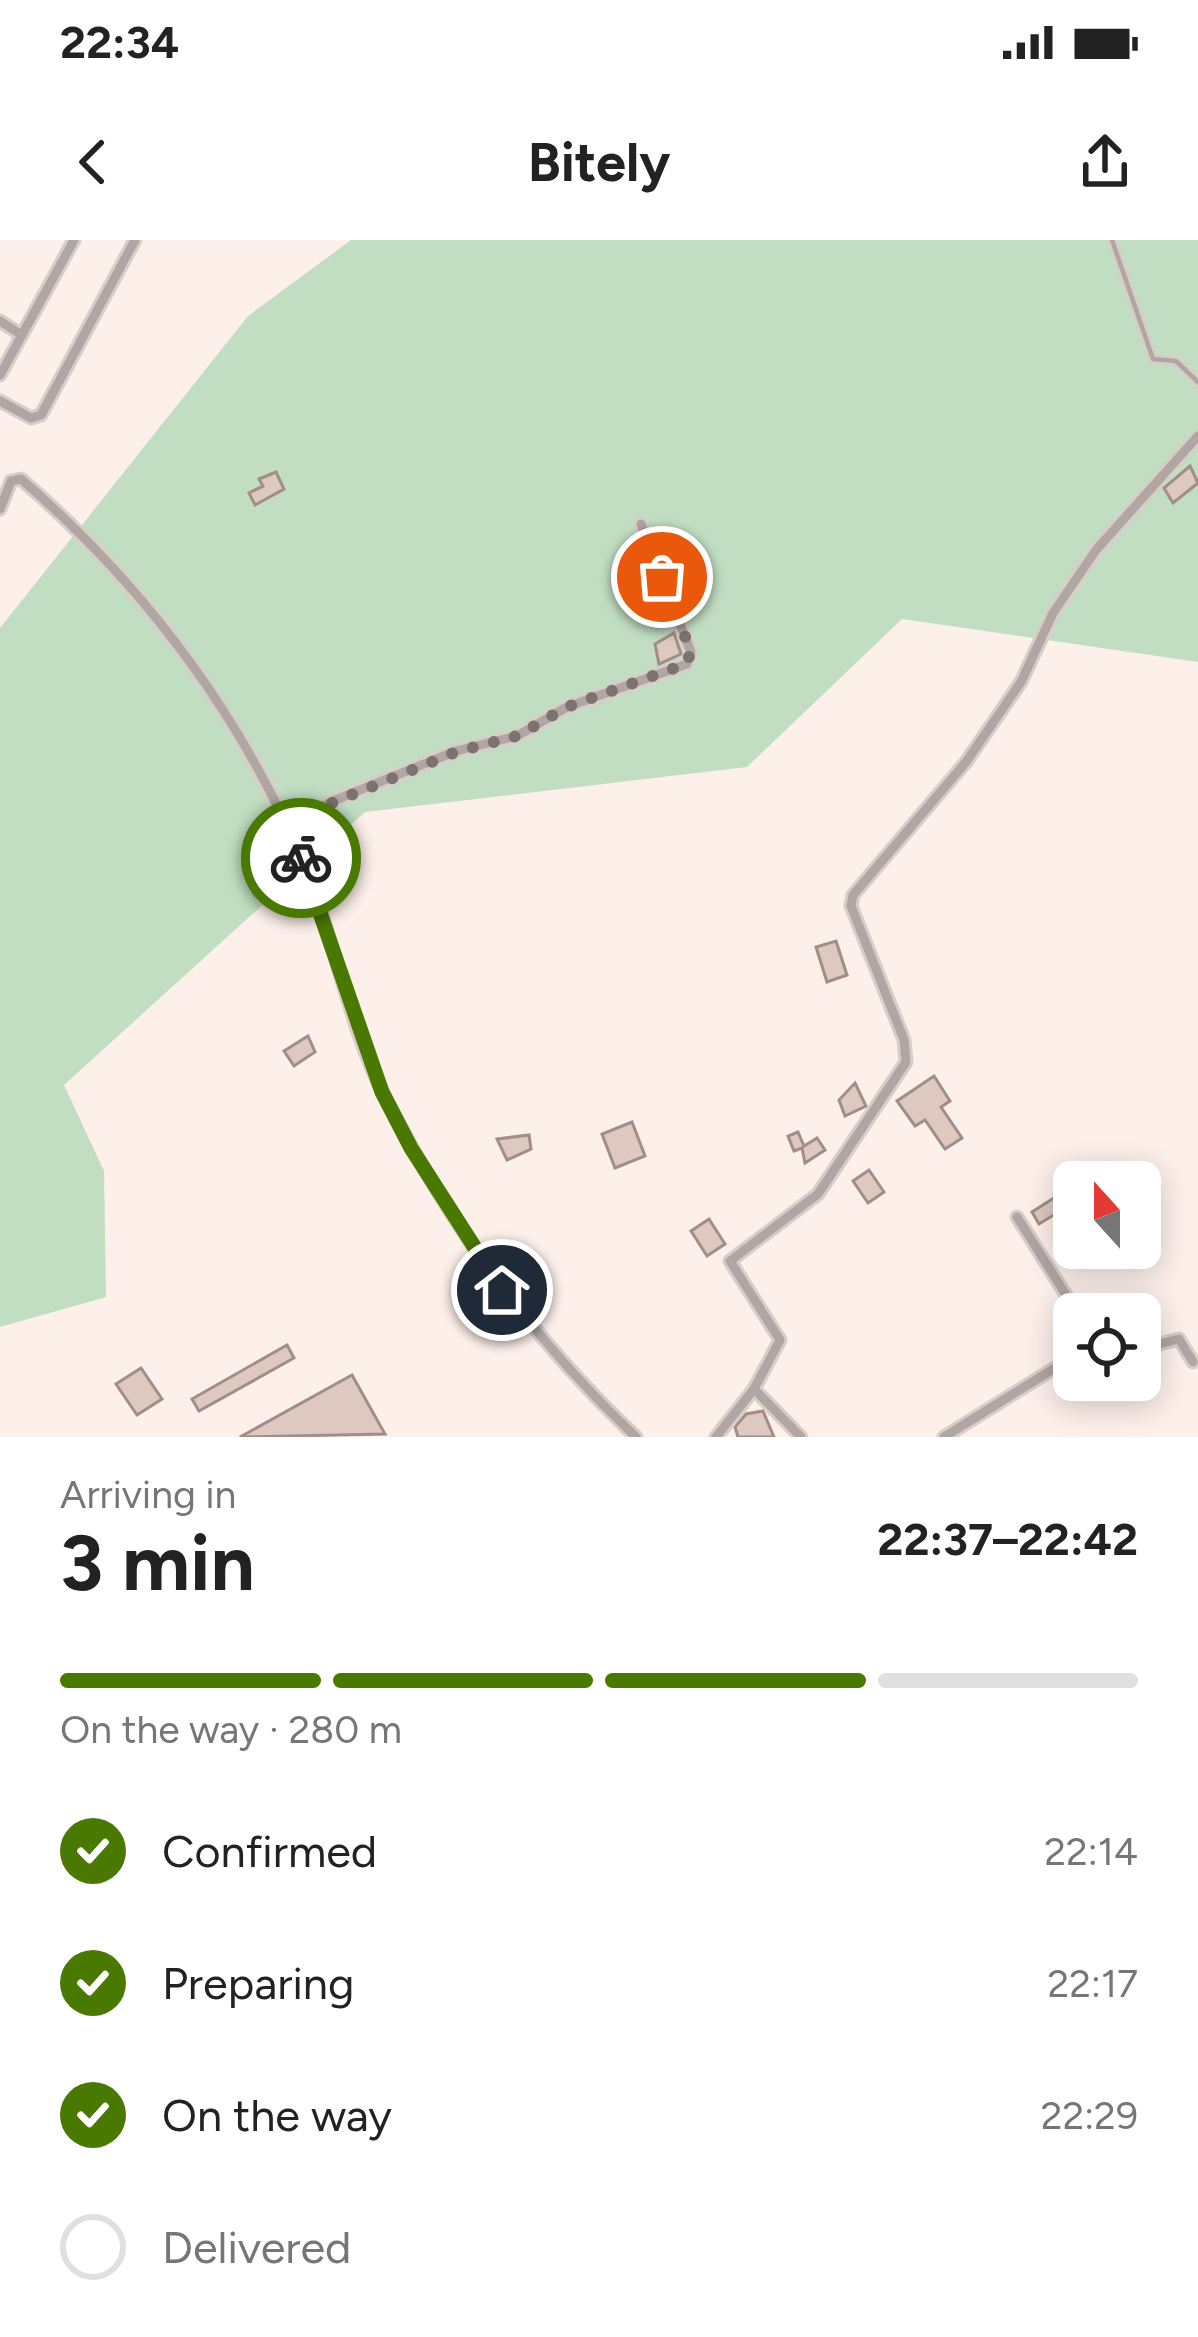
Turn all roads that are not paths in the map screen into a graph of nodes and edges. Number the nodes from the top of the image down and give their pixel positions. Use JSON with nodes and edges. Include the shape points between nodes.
{"nodes":[{"id":1,"x":74,"y":240,"type":"edge"},
{"id":2,"x":135,"y":240,"type":"edge"},
{"id":3,"x":1112,"y":240,"type":"edge"},
{"id":4,"x":0,"y":321,"type":"edge"},
{"id":5,"x":20,"y":334,"type":"junction"},
{"id":6,"x":0,"y":375,"type":"edge"},
{"id":7,"x":1198,"y":382,"type":"edge"},
{"id":8,"x":3,"y":402,"type":"edge"},
{"id":9,"x":1198,"y":436,"type":"edge"},
{"id":10,"x":0,"y":509,"type":"edge"},
{"id":11,"x":641,"y":524,"type":"dead end"},
{"id":12,"x":287,"y":825,"type":"junction"},
{"id":13,"x":1017,"y":1217,"type":"dead end"},
{"id":14,"x":1065,"y":1293,"type":"edge"},
{"id":15,"x":1161,"y":1344,"type":"edge"},
{"id":16,"x":1192,"y":1362,"type":"dead end"},
{"id":17,"x":1053,"y":1368,"type":"edge"},
{"id":18,"x":754,"y":1389,"type":"junction"},
{"id":19,"x":636,"y":1437,"type":"edge"},
{"id":20,"x":716,"y":1437,"type":"edge"},
{"id":21,"x":801,"y":1437,"type":"edge"},
{"id":22,"x":944,"y":1437,"type":"edge"}],
"edges":[{"from":1,"to":5,"type":"street"},
{"from":2,"to":8,"type":"street","via":[[41,415],[31,418]]},
{"from":3,"to":7,"type":"lane","via":[[1153,358],[1176,361]]},
{"from":4,"to":5,"type":"street"},
{"from":5,"to":6,"type":"street"},
{"from":9,"to":18,"type":"street","via":[[1096,550],[966,762],[853,895],[908,1058],[818,1194],[730,1261],[780,1340]]},
{"from":10,"to":12,"type":"street","via":[[11,481],[21,479],[110,565],[212,691]]},
{"from":11,"to":12,"type":"street","via":[[691,652],[686,664]]},
{"from":12,"to":19,"type":"street","via":[[382,1092],[411,1148],[502,1290]]},
{"from":13,"to":14,"type":"street"},
{"from":15,"to":16,"type":"street","via":[[1179,1340]]},
{"from":17,"to":22,"type":"street"},
{"from":18,"to":20,"type":"street"},
{"from":18,"to":21,"type":"street"}]}
